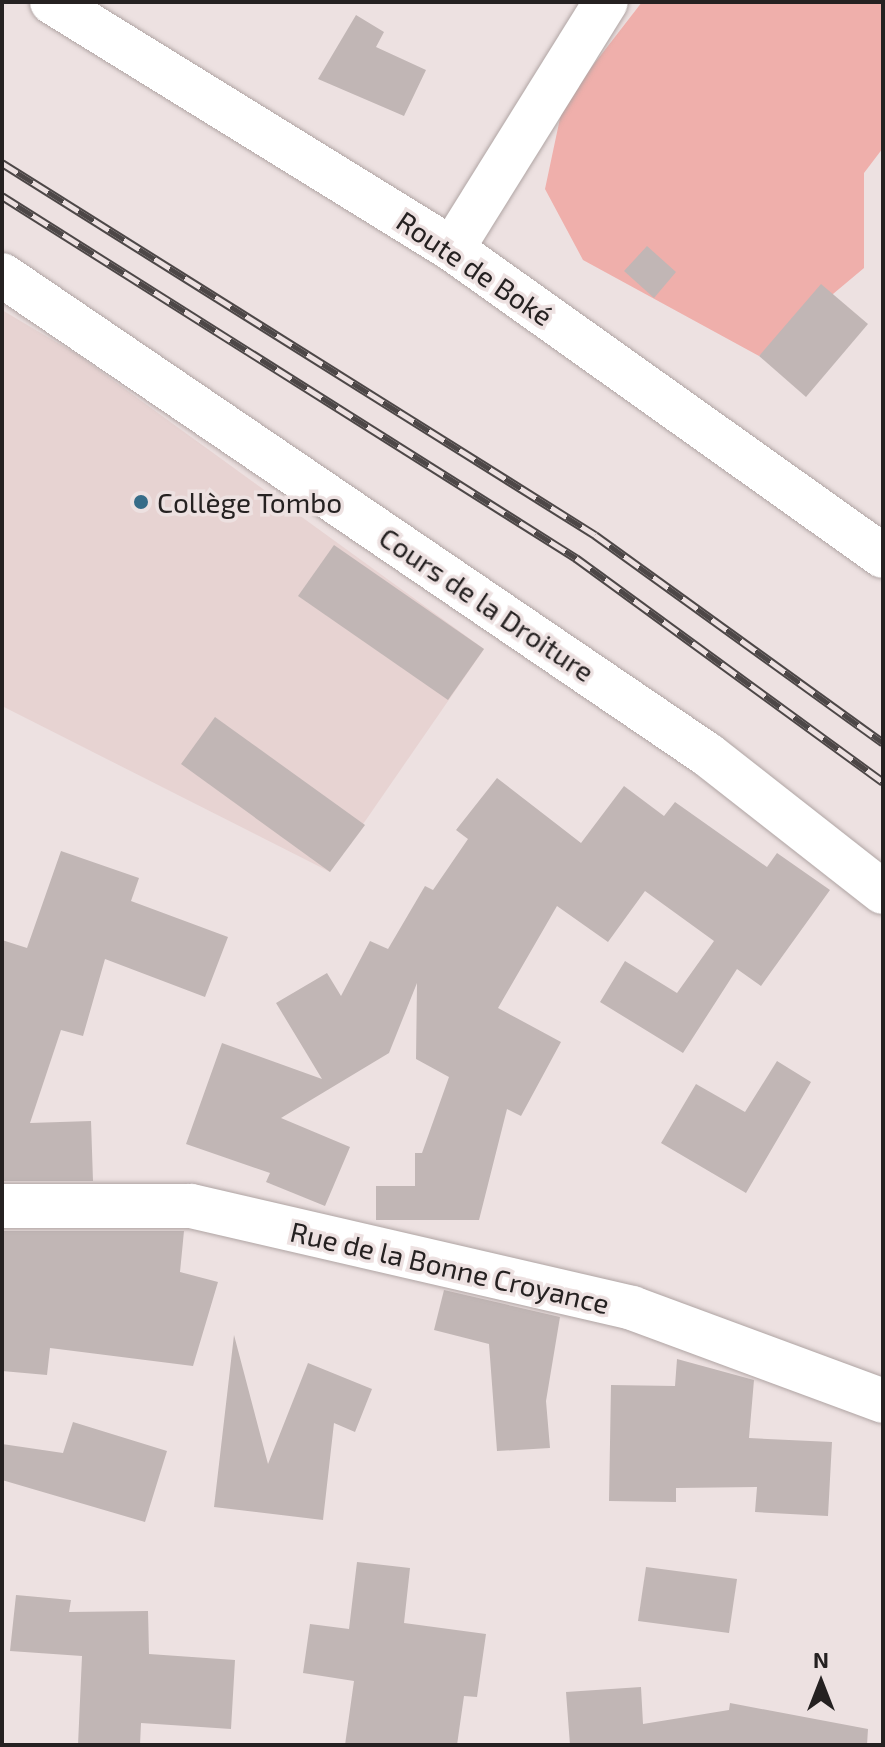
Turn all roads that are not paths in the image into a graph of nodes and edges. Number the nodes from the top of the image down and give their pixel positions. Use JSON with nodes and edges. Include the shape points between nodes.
{"nodes":[{"id":1,"x":52,"y":2,"type":"edge"},
{"id":2,"x":606,"y":2,"type":"edge"},
{"id":3,"x":452,"y":249,"type":"junction"},
{"id":4,"x":2,"y":275,"type":"edge"},
{"id":5,"x":883,"y":556,"type":"edge"},
{"id":6,"x":883,"y":892,"type":"edge"},
{"id":7,"x":2,"y":1206,"type":"edge"},
{"id":8,"x":883,"y":1401,"type":"edge"}],
"edges":[{"from":1,"to":3,"type":"street","name":"Route de Boké"},
{"from":2,"to":3,"type":"street"},
{"from":3,"to":5,"type":"street","name":"Route de Boké"},
{"from":4,"to":6,"type":"street","name":"Cours de la Droiture","via":[[708,755]]},
{"from":7,"to":8,"type":"street","name":"Rue de la Bonne Croyance","via":[[191,1206],[632,1308]]}]}
